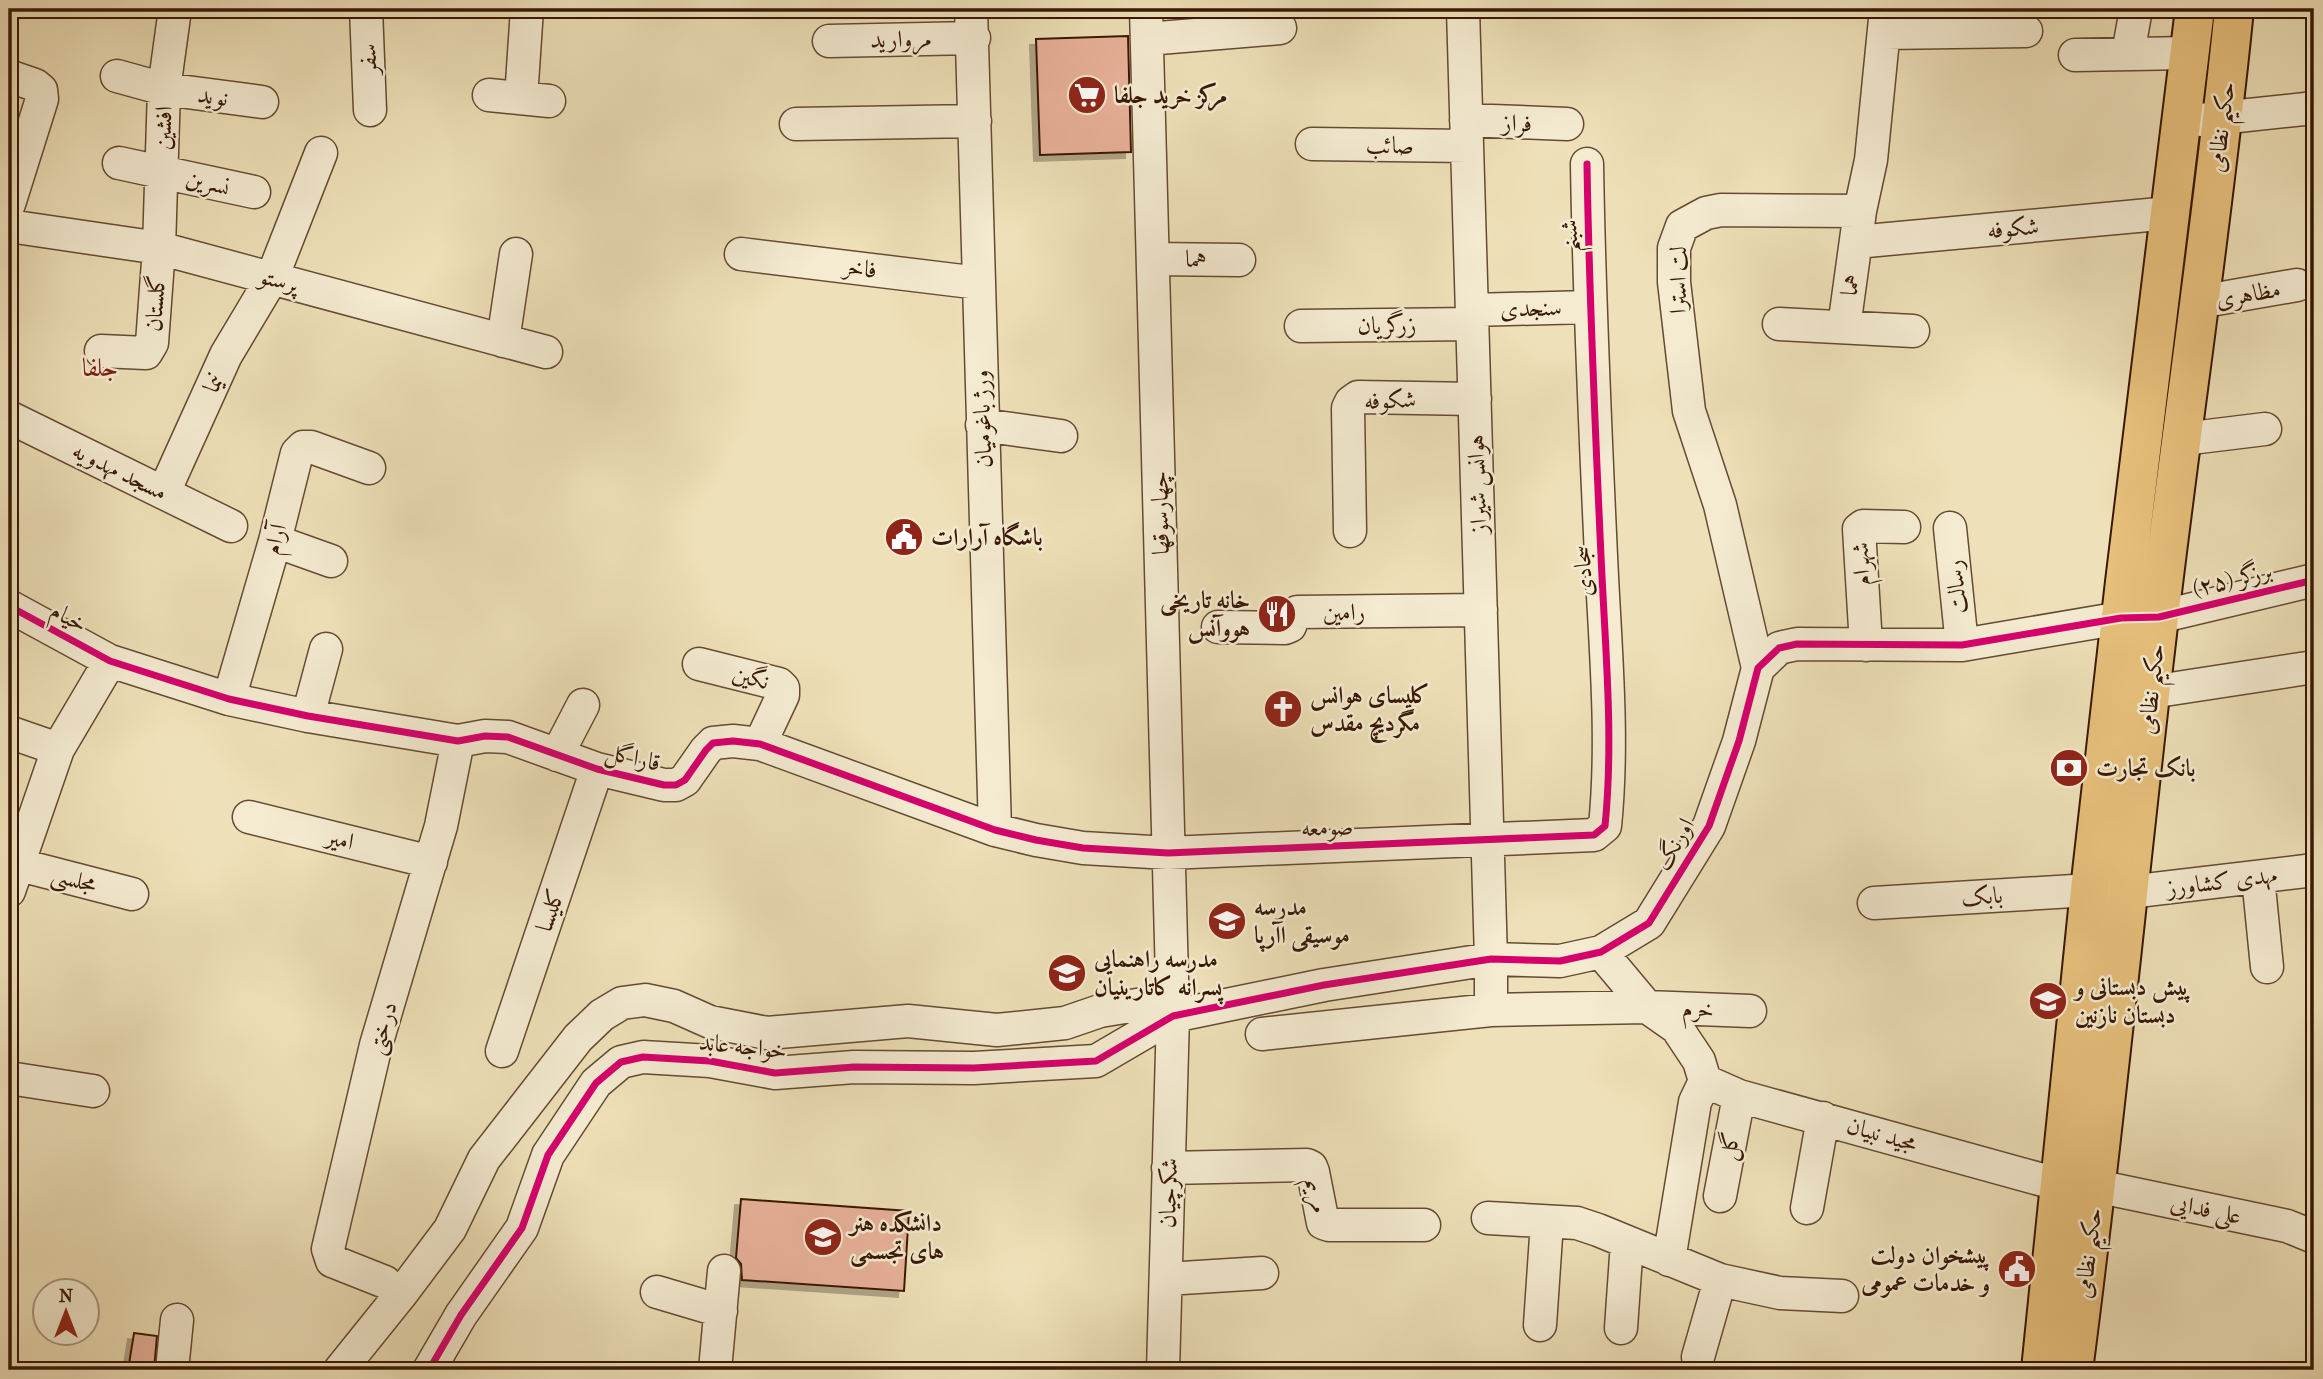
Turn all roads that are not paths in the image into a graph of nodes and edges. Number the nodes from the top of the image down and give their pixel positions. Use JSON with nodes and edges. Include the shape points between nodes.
{"nodes":[{"id":1,"x":175,"y":9,"type":"edge"},
{"id":2,"x":366,"y":9,"type":"edge"},
{"id":3,"x":527,"y":9,"type":"edge"},
{"id":4,"x":1463,"y":9,"type":"edge"},
{"id":5,"x":2136,"y":9,"type":"edge"},
{"id":6,"x":2195,"y":9,"type":"edge"},
{"id":7,"x":2234,"y":9,"type":"edge"},
{"id":8,"x":1885,"y":21,"type":"edge"},
{"id":9,"x":972,"y":23,"type":"edge"},
{"id":10,"x":1147,"y":24,"type":"edge"},
{"id":11,"x":1280,"y":28,"type":"dead end"},
{"id":12,"x":2026,"y":31,"type":"dead end"},
{"id":13,"x":829,"y":41,"type":"dead end"},
{"id":14,"x":2189,"y":53,"type":"junction"},
{"id":15,"x":2129,"y":54,"type":"junction"},
{"id":16,"x":2074,"y":55,"type":"dead end"},
{"id":17,"x":9,"y":76,"type":"edge"},
{"id":18,"x":117,"y":76,"type":"dead end"},
{"id":19,"x":164,"y":89,"type":"junction"},
{"id":20,"x":489,"y":96,"type":"dead end"},
{"id":21,"x":262,"y":102,"type":"dead end"},
{"id":22,"x":2314,"y":108,"type":"edge"},
{"id":23,"x":370,"y":110,"type":"dead end"},
{"id":24,"x":2223,"y":117,"type":"junction"},
{"id":25,"x":975,"y":121,"type":"junction"},
{"id":26,"x":2181,"y":122,"type":"junction"},
{"id":27,"x":796,"y":124,"type":"dead end"},
{"id":28,"x":1567,"y":124,"type":"dead end"},
{"id":29,"x":1467,"y":133,"type":"junction"},
{"id":30,"x":1312,"y":144,"type":"dead end"},
{"id":31,"x":321,"y":153,"type":"dead end"},
{"id":32,"x":119,"y":163,"type":"dead end"},
{"id":33,"x":1587,"y":164,"type":"dead end"},
{"id":34,"x":162,"y":171,"type":"junction"},
{"id":35,"x":254,"y":192,"type":"dead end"},
{"id":36,"x":9,"y":204,"type":"edge"},
{"id":37,"x":1860,"y":211,"type":"junction"},
{"id":38,"x":2170,"y":213,"type":"junction"},
{"id":39,"x":9,"y":226,"type":"edge"},
{"id":40,"x":1856,"y":242,"type":"junction"},
{"id":41,"x":159,"y":248,"type":"junction"},
{"id":42,"x":516,"y":254,"type":"dead end"},
{"id":43,"x":741,"y":254,"type":"dead end"},
{"id":44,"x":1153,"y":259,"type":"junction"},
{"id":45,"x":1238,"y":260,"type":"dead end"},
{"id":46,"x":272,"y":278,"type":"junction"},
{"id":47,"x":979,"y":283,"type":"junction"},
{"id":48,"x":2297,"y":285,"type":"dead end"},
{"id":49,"x":2199,"y":302,"type":"junction"},
{"id":50,"x":1590,"y":307,"type":"junction"},
{"id":51,"x":1472,"y":317,"type":"junction"},
{"id":52,"x":1779,"y":324,"type":"dead end"},
{"id":53,"x":1301,"y":326,"type":"dead end"},
{"id":54,"x":1844,"y":327,"type":"junction"},
{"id":55,"x":1913,"y":331,"type":"dead end"},
{"id":56,"x":503,"y":341,"type":"junction"},
{"id":57,"x":101,"y":351,"type":"dead end"},
{"id":58,"x":546,"y":352,"type":"dead end"},
{"id":59,"x":1475,"y":399,"type":"junction"},
{"id":60,"x":9,"y":417,"type":"edge"},
{"id":61,"x":982,"y":425,"type":"junction"},
{"id":62,"x":2265,"y":429,"type":"dead end"},
{"id":63,"x":1061,"y":436,"type":"dead end"},
{"id":64,"x":2183,"y":439,"type":"junction"},
{"id":65,"x":369,"y":468,"type":"dead end"},
{"id":66,"x":164,"y":492,"type":"junction"},
{"id":67,"x":230,"y":526,"type":"dead end"},
{"id":68,"x":1904,"y":527,"type":"dead end"},
{"id":69,"x":1950,"y":528,"type":"dead end"},
{"id":70,"x":1350,"y":531,"type":"dead end"},
{"id":71,"x":275,"y":541,"type":"junction"},
{"id":72,"x":331,"y":561,"type":"dead end"},
{"id":73,"x":2314,"y":580,"type":"edge"},
{"id":74,"x":9,"y":606,"type":"edge"},
{"id":75,"x":1480,"y":610,"type":"junction"},
{"id":76,"x":2159,"y":617,"type":"junction"},
{"id":77,"x":2121,"y":618,"type":"junction"},
{"id":78,"x":1190,"y":626,"type":"junction"},
{"id":79,"x":1867,"y":645,"type":"junction"},
{"id":80,"x":1962,"y":645,"type":"junction"},
{"id":81,"x":326,"y":649,"type":"dead end"},
{"id":82,"x":110,"y":661,"type":"junction"},
{"id":83,"x":699,"y":664,"type":"dead end"},
{"id":84,"x":1758,"y":667,"type":"junction"},
{"id":85,"x":2314,"y":667,"type":"edge"},
{"id":86,"x":2151,"y":692,"type":"junction"},
{"id":87,"x":229,"y":699,"type":"junction"},
{"id":88,"x":583,"y":705,"type":"dead end"},
{"id":89,"x":308,"y":716,"type":"junction"},
{"id":90,"x":9,"y":732,"type":"edge"},
{"id":91,"x":458,"y":741,"type":"junction"},
{"id":92,"x":760,"y":744,"type":"junction"},
{"id":93,"x":58,"y":749,"type":"junction"},
{"id":94,"x":557,"y":755,"type":"junction"},
{"id":95,"x":597,"y":769,"type":"junction"},
{"id":96,"x":249,"y":817,"type":"dead end"},
{"id":97,"x":995,"y":830,"type":"junction"},
{"id":98,"x":1601,"y":832,"type":"joint"},
{"id":99,"x":1488,"y":840,"type":"junction"},
{"id":100,"x":1168,"y":853,"type":"junction"},
{"id":101,"x":430,"y":862,"type":"junction"},
{"id":102,"x":2314,"y":870,"type":"edge"},
{"id":103,"x":12,"y":877,"type":"edge"},
{"id":104,"x":2258,"y":877,"type":"junction"},
{"id":105,"x":2090,"y":890,"type":"junction"},
{"id":106,"x":2129,"y":892,"type":"junction"},
{"id":107,"x":132,"y":894,"type":"dead end"},
{"id":108,"x":1874,"y":903,"type":"dead end"},
{"id":109,"x":1601,"y":952,"type":"junction"},
{"id":110,"x":1491,"y":959,"type":"junction"},
{"id":111,"x":2267,"y":967,"type":"dead end"},
{"id":112,"x":1647,"y":1007,"type":"junction"},
{"id":113,"x":1491,"y":1010,"type":"junction"},
{"id":114,"x":1750,"y":1012,"type":"dead end"},
{"id":115,"x":1173,"y":1016,"type":"junction"},
{"id":116,"x":1262,"y":1034,"type":"dead end"},
{"id":117,"x":502,"y":1051,"type":"dead end"},
{"id":118,"x":9,"y":1078,"type":"edge"},
{"id":119,"x":1705,"y":1081,"type":"junction"},
{"id":120,"x":93,"y":1091,"type":"dead end"},
{"id":121,"x":1739,"y":1096,"type":"junction"},
{"id":122,"x":1823,"y":1118,"type":"junction"},
{"id":123,"x":1168,"y":1168,"type":"junction"},
{"id":124,"x":2079,"y":1185,"type":"junction"},
{"id":125,"x":1720,"y":1196,"type":"dead end"},
{"id":126,"x":1807,"y":1208,"type":"dead end"},
{"id":127,"x":1488,"y":1218,"type":"dead end"},
{"id":128,"x":1547,"y":1222,"type":"junction"},
{"id":129,"x":1424,"y":1225,"type":"dead end"},
{"id":130,"x":2314,"y":1237,"type":"edge"},
{"id":131,"x":1627,"y":1242,"type":"junction"},
{"id":132,"x":1669,"y":1260,"type":"junction"},
{"id":133,"x":724,"y":1271,"type":"dead end"},
{"id":134,"x":1262,"y":1273,"type":"dead end"},
{"id":135,"x":1166,"y":1279,"type":"junction"},
{"id":136,"x":1720,"y":1280,"type":"junction"},
{"id":137,"x":385,"y":1282,"type":"dead end"},
{"id":138,"x":657,"y":1292,"type":"dead end"},
{"id":139,"x":1842,"y":1296,"type":"dead end"},
{"id":140,"x":721,"y":1311,"type":"junction"},
{"id":141,"x":177,"y":1320,"type":"dead end"},
{"id":142,"x":1540,"y":1325,"type":"dead end"},
{"id":143,"x":1621,"y":1328,"type":"dead end"},
{"id":144,"x":1698,"y":1357,"type":"dead end"},
{"id":145,"x":172,"y":1370,"type":"edge"},
{"id":146,"x":340,"y":1370,"type":"edge"},
{"id":147,"x":429,"y":1370,"type":"edge"},
{"id":148,"x":715,"y":1370,"type":"edge"},
{"id":149,"x":1163,"y":1370,"type":"edge"},
{"id":150,"x":2041,"y":1370,"type":"edge"},
{"id":151,"x":2073,"y":1370,"type":"edge"}],
"edges":[{"from":1,"to":19,"type":"street","name":"افشین"},
{"from":2,"to":23,"type":"street","name":"سفر"},
{"from":3,"to":20,"type":"street","via":[[535,100]]},
{"from":4,"to":29,"type":"street","name":"هوانس شیراز"},
{"from":5,"to":15,"type":"street"},
{"from":6,"to":14,"type":"main road","name":"حکیم نظامی"},
{"from":7,"to":24,"type":"main road","name":"حکیم نظامی"},
{"from":8,"to":12,"type":"street"},
{"from":8,"to":37,"type":"street","via":[[1871,160]]},
{"from":9,"to":13,"type":"street","name":"مروارید"},
{"from":9,"to":25,"type":"street","name":"ورژ باغومیان"},
{"from":10,"to":11,"type":"street"},
{"from":10,"to":44,"type":"street","name":"چهارسوقها"},
{"from":14,"to":15,"type":"street"},
{"from":14,"to":26,"type":"main road","name":"حکیم نظامی"},
{"from":15,"to":16,"type":"street"},
{"from":17,"to":36,"type":"street","via":[[35,85],[42,99]]},
{"from":18,"to":19,"type":"street","name":"نوید"},
{"from":19,"to":21,"type":"street","name":"نوید"},
{"from":19,"to":34,"type":"street","name":"افشین"},
{"from":22,"to":24,"type":"street"},
{"from":24,"to":26,"type":"street"},
{"from":24,"to":49,"type":"main road","name":"حکیم نظامی"},
{"from":25,"to":27,"type":"street"},
{"from":25,"to":47,"type":"street","name":"ورژ باغومیان"},
{"from":26,"to":38,"type":"main road","name":"حکیم نظامی"},
{"from":28,"to":29,"type":"street","name":"فراز"},
{"from":29,"to":30,"type":"street","name":"صائب"},
{"from":29,"to":51,"type":"street","name":"هوانس شیراز"},
{"from":31,"to":46,"type":"street","name":"نیما"},
{"from":32,"to":34,"type":"street","name":"نسرین"},
{"from":33,"to":50,"type":"street","name":"شبنم"},
{"from":34,"to":35,"type":"street","name":"نسرین"},
{"from":34,"to":41,"type":"street","name":"افشین"},
{"from":37,"to":40,"type":"street","name":"هما"},
{"from":37,"to":84,"type":"street","name":"لت استرا","via":[[1721,210],[1682,226],[1674,248],[1689,411],[1720,505]]},
{"from":38,"to":40,"type":"street","name":"شکوفه"},
{"from":38,"to":77,"type":"main road","name":"حکیم نظامی"},
{"from":39,"to":41,"type":"street","name":"پرستو"},
{"from":40,"to":54,"type":"street","name":"هما"},
{"from":41,"to":46,"type":"street","name":"پرستو"},
{"from":41,"to":57,"type":"street","name":"گلستان","via":[[150,349]]},
{"from":42,"to":56,"type":"street"},
{"from":43,"to":47,"type":"street","name":"فاخر"},
{"from":44,"to":45,"type":"street","name":"هما"},
{"from":44,"to":78,"type":"street","name":"چهارسوقها"},
{"from":46,"to":56,"type":"street","name":"پرستو"},
{"from":46,"to":66,"type":"street","name":"نیما","via":[[226,355]]},
{"from":47,"to":61,"type":"street","name":"ورژ باغومیان"},
{"from":48,"to":49,"type":"street","name":"مظاهری"},
{"from":49,"to":64,"type":"main road","name":"حکیم نظامی"},
{"from":50,"to":51,"type":"street","name":"سنجدی"},
{"from":50,"to":98,"type":"street","name":"سجادی","via":[[1607,670],[1607,802]]},
{"from":51,"to":53,"type":"street","name":"زرگریان"},
{"from":51,"to":59,"type":"street","name":"هوانس شیراز"},
{"from":52,"to":54,"type":"street"},
{"from":54,"to":55,"type":"street"},
{"from":56,"to":58,"type":"street","name":"پرستو"},
{"from":59,"to":70,"type":"street","name":"شکوفه","via":[[1358,397],[1351,402]]},
{"from":59,"to":75,"type":"street","name":"هوانس شیراز"},
{"from":60,"to":66,"type":"street","name":"مسجد مهدویه"},
{"from":61,"to":63,"type":"street"},
{"from":61,"to":97,"type":"street","name":"ورژ باغومیان"},
{"from":62,"to":64,"type":"street"},
{"from":64,"to":76,"type":"main road","name":"حکیم نظامی"},
{"from":65,"to":71,"type":"street","name":"آرام","via":[[303,447],[297,453]]},
{"from":66,"to":67,"type":"street","name":"مسجد مهدویه"},
{"from":68,"to":79,"type":"street","name":"شهرام","via":[[1859,529]]},
{"from":69,"to":80,"type":"street","name":"رسالت"},
{"from":71,"to":72,"type":"street"},
{"from":71,"to":87,"type":"street","name":"آرام"},
{"from":73,"to":76,"type":"street","name":"برزگر (۲۵)"},
{"from":74,"to":82,"type":"street","name":"خیام"},
{"from":75,"to":78,"type":"street","name":"رامین","via":[[1297,612],[1285,628]]},
{"from":75,"to":99,"type":"street","name":"هوانس شیراز"},
{"from":76,"to":77,"type":"street","name":"برزگر (۲۵)"},
{"from":76,"to":86,"type":"main road","name":"حکیم نظامی"},
{"from":77,"to":80,"type":"street"},
{"from":77,"to":105,"type":"main road","name":"حکیم نظامی"},
{"from":78,"to":100,"type":"street","name":"چهارسوقها"},
{"from":79,"to":80,"type":"street"},
{"from":79,"to":84,"type":"street","via":[[1797,644],[1779,649]]},
{"from":81,"to":89,"type":"street"},
{"from":82,"to":87,"type":"street","name":"قاراگل"},
{"from":82,"to":93,"type":"street","name":"مجلسی"},
{"from":83,"to":92,"type":"street","name":"نگین","via":[[783,688]]},
{"from":84,"to":109,"type":"street","name":"اورنگ","via":[[1739,741],[1709,827],[1649,923]]},
{"from":85,"to":86,"type":"street"},
{"from":86,"to":106,"type":"main road","name":"حکیم نظامی"},
{"from":87,"to":89,"type":"street","name":"قاراگل"},
{"from":88,"to":94,"type":"street"},
{"from":89,"to":91,"type":"street","name":"قاراگل"},
{"from":90,"to":93,"type":"street"},
{"from":91,"to":94,"type":"street","name":"قاراگل","via":[[496,735]]},
{"from":91,"to":101,"type":"street","name":"درختی"},
{"from":92,"to":95,"type":"street","name":"قاراگل","via":[[713,743],[676,785]]},
{"from":92,"to":97,"type":"street","name":"قاراگل"},
{"from":93,"to":103,"type":"street","name":"مجلسی"},
{"from":94,"to":95,"type":"street","name":"قاراگل"},
{"from":95,"to":117,"type":"street","name":"کلیسا"},
{"from":96,"to":101,"type":"street","name":"امیر"},
{"from":97,"to":100,"type":"street","name":"قاراگل","via":[[1083,848]]},
{"from":98,"to":99,"type":"street","name":"صومعه"},
{"from":99,"to":100,"type":"street","name":"صومعه"},
{"from":99,"to":110,"type":"street","name":"هوانس شیراز"},
{"from":100,"to":115,"type":"street","name":"چهارسوقها"},
{"from":101,"to":137,"type":"street","name":"درختی","via":[[376,1045],[328,1249],[332,1261]]},
{"from":102,"to":104,"type":"street","name":"مهدی کشاورز"},
{"from":103,"to":107,"type":"street","name":"مجلسی"},
{"from":104,"to":106,"type":"street","name":"مهدی کشاورز"},
{"from":104,"to":111,"type":"street"},
{"from":105,"to":106,"type":"street","name":"مهدی کشاورز"},
{"from":105,"to":108,"type":"street","name":"بابک"},
{"from":105,"to":124,"type":"main road","name":"حکیم نظامی"},
{"from":106,"to":124,"type":"main road","name":"حکیم نظامی"},
{"from":109,"to":110,"type":"street","name":"اورنگ","via":[[1560,961]]},
{"from":109,"to":112,"type":"street"},
{"from":110,"to":113,"type":"street","name":"هوانس شیراز"},
{"from":110,"to":115,"type":"street","name":"اورنگ","via":[[1324,985]]},
{"from":112,"to":113,"type":"street"},
{"from":112,"to":114,"type":"street","name":"خرم"},
{"from":112,"to":119,"type":"street","via":[[1677,1028],[1699,1061]]},
{"from":113,"to":116,"type":"street"},
{"from":115,"to":123,"type":"street","name":"شکرچیان"},
{"from":115,"to":146,"type":"street","name":"خواجه عابد","via":[[1143,1004],[1100,1011],[1066,1023],[997,1030],[908,1021],[767,1032],[710,1022],[674,1006],[645,1000],[622,1003],[578,1038],[484,1159],[450,1229]]},
{"from":115,"to":147,"type":"street","name":"خواجه عابد","via":[[1096,1061],[775,1073],[710,1061],[643,1057],[621,1062],[596,1083],[548,1155],[522,1228]]},
{"from":118,"to":120,"type":"street"},
{"from":119,"to":121,"type":"street","name":"مجید نبیان"},
{"from":119,"to":132,"type":"street","via":[[1695,1102]]},
{"from":121,"to":122,"type":"street","name":"مجید نبیان"},
{"from":121,"to":125,"type":"street","name":"گل"},
{"from":122,"to":124,"type":"street","name":"مجید نبیان"},
{"from":122,"to":126,"type":"street"},
{"from":123,"to":129,"type":"street","name":"مریم","via":[[1307,1166],[1313,1172],[1323,1223]]},
{"from":123,"to":135,"type":"street","name":"شکرچیان"},
{"from":124,"to":130,"type":"street","name":"علی فدایی","via":[[2287,1226]]},
{"from":124,"to":150,"type":"main road","name":"حکیم نظامی"},
{"from":124,"to":151,"type":"main road","name":"حکیم نظامی"},
{"from":127,"to":128,"type":"street"},
{"from":128,"to":131,"type":"street","via":[[1577,1223]]},
{"from":128,"to":142,"type":"street"},
{"from":131,"to":132,"type":"street"},
{"from":131,"to":143,"type":"street"},
{"from":132,"to":136,"type":"street"},
{"from":133,"to":140,"type":"street"},
{"from":134,"to":135,"type":"street"},
{"from":135,"to":149,"type":"street","name":"شکرچیان"},
{"from":136,"to":139,"type":"street","via":[[1780,1293]]},
{"from":136,"to":144,"type":"street"},
{"from":138,"to":140,"type":"street"},
{"from":140,"to":148,"type":"street"},
{"from":141,"to":145,"type":"street"}]}
